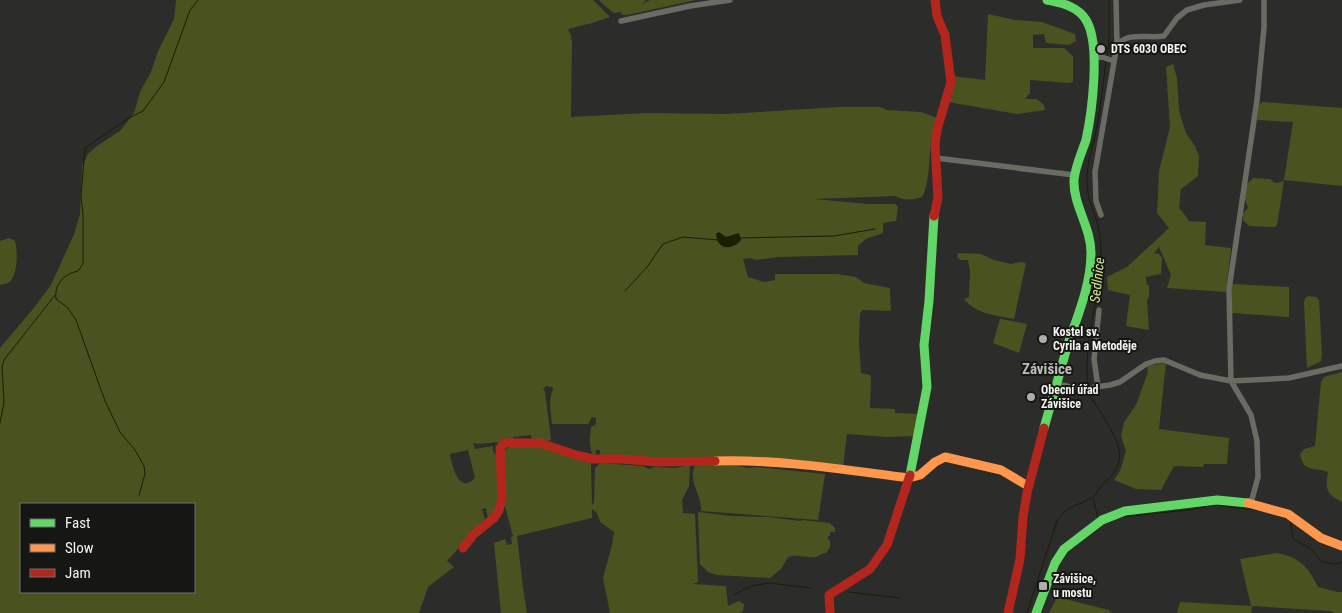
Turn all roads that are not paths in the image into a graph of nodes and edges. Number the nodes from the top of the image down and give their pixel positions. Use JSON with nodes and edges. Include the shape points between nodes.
{"nodes":[{"id":1,"x":730,"y":0,"type":"edge"},
{"id":2,"x":1047,"y":0,"type":"edge"},
{"id":3,"x":1116,"y":0,"type":"edge"},
{"id":4,"x":1240,"y":0,"type":"edge"},
{"id":5,"x":1264,"y":0,"type":"edge"},
{"id":6,"x":933,"y":1,"type":"edge"},
{"id":7,"x":621,"y":21,"type":"dead end"},
{"id":8,"x":1117,"y":44,"type":"junction"},
{"id":9,"x":1098,"y":57,"type":"junction"},
{"id":10,"x":1112,"y":60,"type":"junction"},
{"id":11,"x":936,"y":158,"type":"junction"},
{"id":12,"x":1074,"y":175,"type":"junction"},
{"id":13,"x":1101,"y":215,"type":"dead end"},
{"id":14,"x":1099,"y":310,"type":"dead end"},
{"id":15,"x":1342,"y":366,"type":"edge"},
{"id":16,"x":1231,"y":381,"type":"junction"},
{"id":17,"x":1056,"y":384,"type":"junction"},
{"id":18,"x":1096,"y":388,"type":"junction"},
{"id":19,"x":909,"y":478,"type":"junction"},
{"id":20,"x":1028,"y":486,"type":"junction"},
{"id":21,"x":1251,"y":503,"type":"junction"},
{"id":22,"x":1342,"y":546,"type":"edge"},
{"id":23,"x":462,"y":548,"type":"dead end"},
{"id":24,"x":830,"y":613,"type":"edge"},
{"id":25,"x":1008,"y":613,"type":"edge"},
{"id":26,"x":1036,"y":613,"type":"edge"}],
"edges":[{"from":1,"to":7,"type":"street"},
{"from":2,"to":9,"type":"street","via":[[1070,6],[1086,20]]},
{"from":3,"to":8,"type":"street"},
{"from":4,"to":8,"type":"street","via":[[1191,8],[1177,18],[1164,36],[1130,37]]},
{"from":5,"to":16,"type":"street","via":[[1257,100],[1229,289]]},
{"from":6,"to":11,"type":"street","via":[[945,35],[951,77],[937,130]]},
{"from":8,"to":10,"type":"street"},
{"from":9,"to":10,"type":"street"},
{"from":9,"to":12,"type":"street","via":[[1088,131]]},
{"from":10,"to":13,"type":"street","via":[[1095,172],[1096,201]]},
{"from":11,"to":12,"type":"street"},
{"from":11,"to":19,"type":"street","via":[[938,198],[924,345],[926,387]]},
{"from":12,"to":17,"type":"street","via":[[1076,198],[1091,243],[1090,271]]},
{"from":14,"to":18,"type":"street","via":[[1094,359]]},
{"from":15,"to":16,"type":"street","via":[[1289,378]]},
{"from":16,"to":18,"type":"street","via":[[1200,375],[1164,360],[1146,364],[1120,382]]},
{"from":16,"to":21,"type":"street","via":[[1251,415],[1256,431],[1258,476]]},
{"from":17,"to":18,"type":"street"},
{"from":17,"to":20,"type":"street"},
{"from":19,"to":20,"type":"street","via":[[921,475],[939,458],[945,457],[1001,470]]},
{"from":19,"to":23,"type":"street","via":[[736,460],[657,462],[594,459],[540,443],[504,443],[500,448],[502,498],[499,510]]},
{"from":19,"to":24,"type":"street","via":[[887,545],[870,569],[829,595]]},
{"from":20,"to":25,"type":"street","via":[[1020,559]]},
{"from":21,"to":22,"type":"street","via":[[1284,512],[1321,538]]},
{"from":21,"to":26,"type":"street","via":[[1217,500],[1140,508],[1119,512],[1100,521],[1061,552]]}]}
